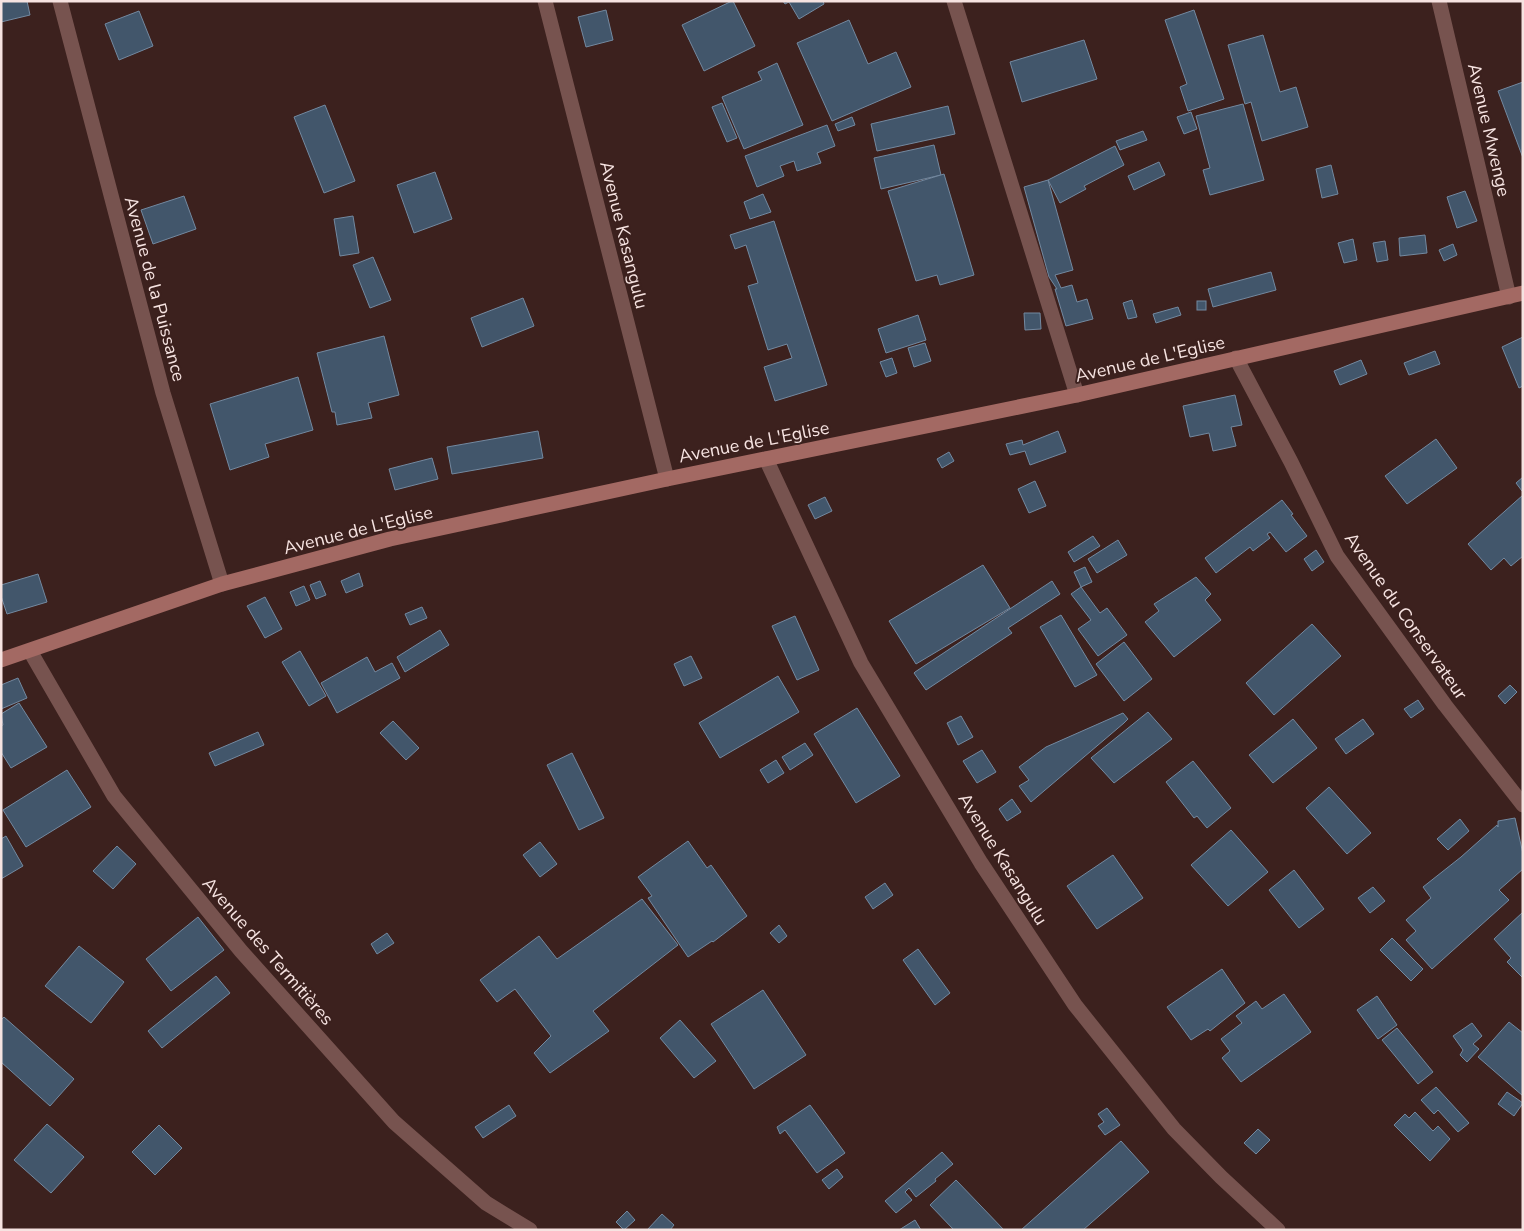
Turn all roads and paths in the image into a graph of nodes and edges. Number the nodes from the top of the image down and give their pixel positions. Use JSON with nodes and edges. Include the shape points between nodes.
{"nodes":[{"id":1,"x":60,"y":1,"type":"edge"},
{"id":2,"x":544,"y":1,"type":"edge"},
{"id":3,"x":954,"y":1,"type":"edge"},
{"id":4,"x":1439,"y":1,"type":"edge"},
{"id":5,"x":1516,"y":295,"type":"edge"},
{"id":6,"x":1236,"y":358,"type":"junction"},
{"id":7,"x":1077,"y":395,"type":"junction"},
{"id":8,"x":766,"y":459,"type":"junction"},
{"id":9,"x":667,"y":479,"type":"junction"},
{"id":10,"x":222,"y":584,"type":"junction"},
{"id":11,"x":30,"y":651,"type":"junction"},
{"id":12,"x":1,"y":660,"type":"edge"},
{"id":13,"x":1523,"y":804,"type":"edge"},
{"id":14,"x":530,"y":1230,"type":"edge"},
{"id":15,"x":1278,"y":1230,"type":"edge"}],
"edges":[{"from":1,"to":10,"type":"street","name":"Avenue de la Puissance","via":[[163,393]]},
{"from":2,"to":9,"type":"street","name":"Avenue Kasangulu"},
{"from":3,"to":7,"type":"street"},
{"from":4,"to":5,"type":"street","name":"Avenue Mwenge"},
{"from":5,"to":6,"type":"street","name":"Avenue de L'Eglise"},
{"from":6,"to":7,"type":"street","name":"Avenue de L'Eglise"},
{"from":6,"to":13,"type":"street","name":"Avenue du Conservateur","via":[[1337,556],[1445,705]]},
{"from":7,"to":8,"type":"street","name":"Avenue de L'Eglise"},
{"from":8,"to":9,"type":"street","name":"Avenue de L'Eglise"},
{"from":8,"to":15,"type":"street","name":"Avenue Kasangulu","via":[[861,663],[981,863],[1075,1005],[1174,1129]]},
{"from":9,"to":10,"type":"street","name":"Avenue de L'Eglise","via":[[390,539]]},
{"from":10,"to":11,"type":"street","name":"Avenue de L'Eglise"},
{"from":11,"to":12,"type":"street","name":"Avenue de L'Eglise"},
{"from":11,"to":14,"type":"street","name":"Avenue des Termitières","via":[[114,796],[241,951],[394,1122],[486,1203]]}]}
